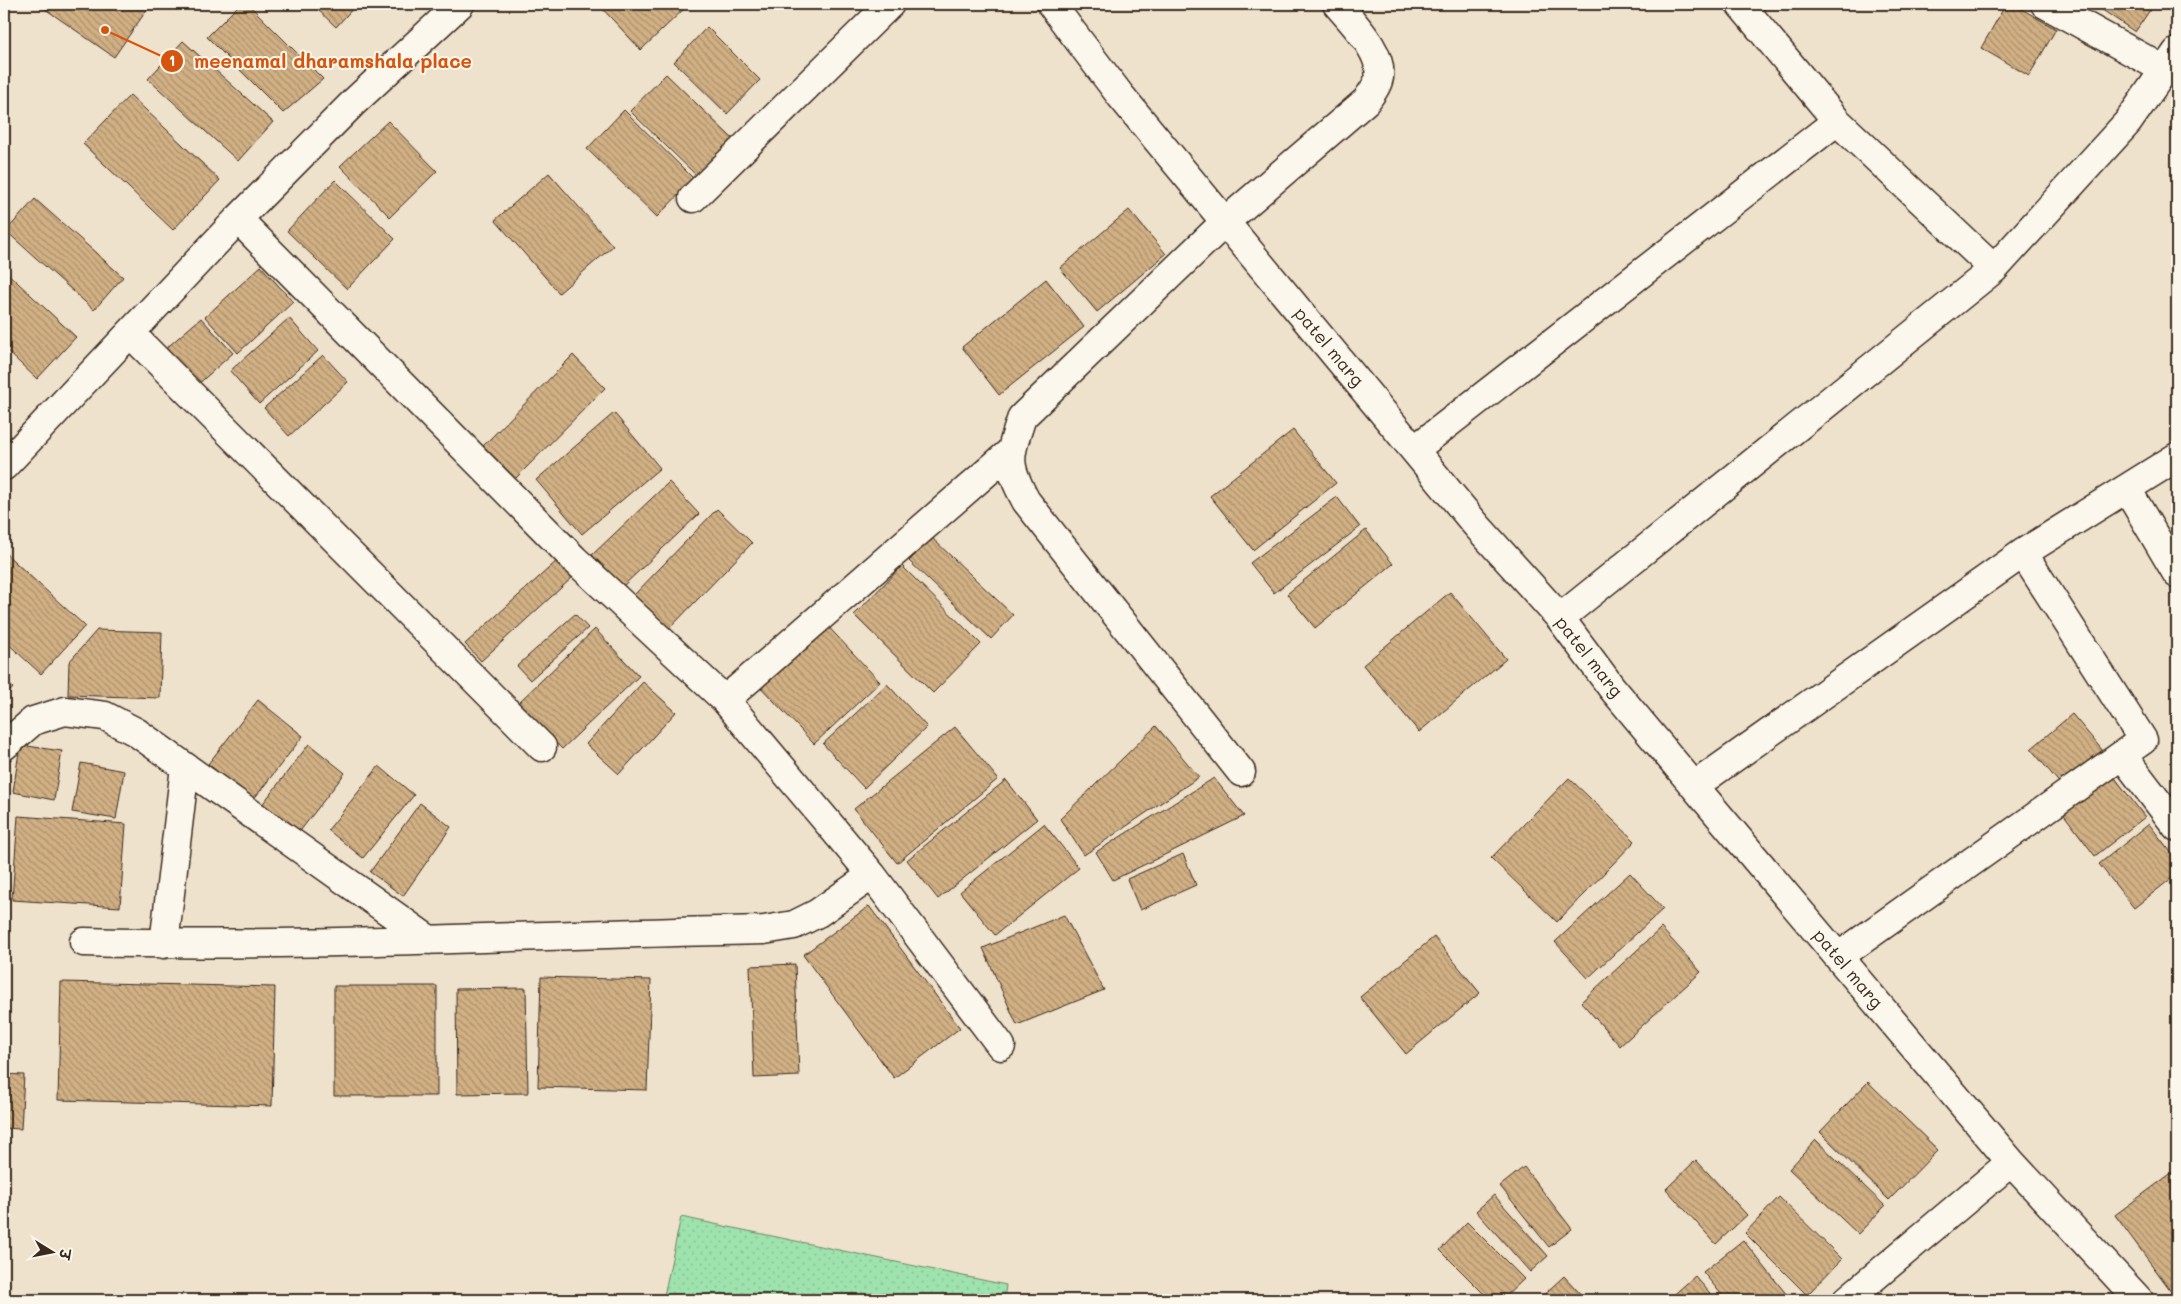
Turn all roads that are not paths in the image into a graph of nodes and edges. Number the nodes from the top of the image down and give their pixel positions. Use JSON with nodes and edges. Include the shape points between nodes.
{"nodes":[{"id":1,"x":460,"y":4,"type":"edge"},
{"id":2,"x":890,"y":4,"type":"edge"},
{"id":3,"x":1051,"y":4,"type":"edge"},
{"id":4,"x":1337,"y":4,"type":"edge"},
{"id":5,"x":1740,"y":4,"type":"edge"},
{"id":6,"x":2045,"y":4,"type":"edge"},
{"id":7,"x":2171,"y":61,"type":"edge"},
{"id":8,"x":1837,"y":121,"type":"junction"},
{"id":9,"x":693,"y":198,"type":"dead end"},
{"id":10,"x":238,"y":219,"type":"junction"},
{"id":11,"x":1225,"y":222,"type":"junction"},
{"id":12,"x":1994,"y":269,"type":"junction"},
{"id":13,"x":130,"y":333,"type":"junction"},
{"id":14,"x":1414,"y":450,"type":"junction"},
{"id":15,"x":1010,"y":452,"type":"junction"},
{"id":16,"x":2177,"y":457,"type":"edge"},
{"id":17,"x":4,"y":466,"type":"edge"},
{"id":18,"x":2127,"y":488,"type":"junction"},
{"id":19,"x":2023,"y":553,"type":"junction"},
{"id":20,"x":2177,"y":574,"type":"edge"},
{"id":21,"x":1560,"y":618,"type":"junction"},
{"id":22,"x":725,"y":700,"type":"junction"},
{"id":23,"x":4,"y":746,"type":"edge"},
{"id":24,"x":542,"y":747,"type":"dead end"},
{"id":25,"x":2122,"y":755,"type":"junction"},
{"id":26,"x":185,"y":767,"type":"junction"},
{"id":27,"x":1242,"y":772,"type":"dead end"},
{"id":28,"x":1694,"y":786,"type":"junction"},
{"id":29,"x":2177,"y":827,"type":"edge"},
{"id":30,"x":872,"y":875,"type":"junction"},
{"id":31,"x":428,"y":940,"type":"junction"},
{"id":32,"x":84,"y":942,"type":"dead end"},
{"id":33,"x":164,"y":944,"type":"junction"},
{"id":34,"x":1838,"y":957,"type":"junction"},
{"id":35,"x":1001,"y":1046,"type":"dead end"},
{"id":36,"x":2011,"y":1162,"type":"junction"},
{"id":37,"x":1848,"y":1300,"type":"edge"},
{"id":38,"x":2139,"y":1300,"type":"edge"}],
"edges":[{"from":1,"to":10,"type":"street","via":[[354,102]]},
{"from":2,"to":9,"type":"street"},
{"from":3,"to":11,"type":"street","name":"patel marg","via":[[1120,95]]},
{"from":4,"to":11,"type":"street","via":[[1371,46],[1379,65],[1379,81],[1366,101]]},
{"from":5,"to":8,"type":"street"},
{"from":6,"to":7,"type":"street"},
{"from":7,"to":12,"type":"street","via":[[2128,122]]},
{"from":8,"to":12,"type":"street"},
{"from":8,"to":14,"type":"street"},
{"from":10,"to":13,"type":"street"},
{"from":10,"to":22,"type":"street","via":[[574,560]]},
{"from":11,"to":14,"type":"street","name":"patel marg"},
{"from":11,"to":15,"type":"street","via":[[1022,417]]},
{"from":12,"to":21,"type":"street"},
{"from":13,"to":17,"type":"street"},
{"from":13,"to":24,"type":"street"},
{"from":14,"to":21,"type":"street","name":"patel marg"},
{"from":15,"to":22,"type":"street"},
{"from":15,"to":27,"type":"street","via":[[1012,477],[1026,501]]},
{"from":16,"to":18,"type":"street"},
{"from":18,"to":19,"type":"street"},
{"from":18,"to":20,"type":"street"},
{"from":19,"to":25,"type":"street","via":[[2143,740]]},
{"from":19,"to":28,"type":"street"},
{"from":21,"to":28,"type":"street","name":"patel marg","via":[[1612,688]]},
{"from":22,"to":30,"type":"street"},
{"from":23,"to":26,"type":"street","via":[[33,721],[66,711],[106,716],[136,732]]},
{"from":25,"to":29,"type":"street"},
{"from":25,"to":34,"type":"street"},
{"from":26,"to":31,"type":"street"},
{"from":26,"to":33,"type":"street"},
{"from":28,"to":34,"type":"street","name":"patel marg"},
{"from":30,"to":31,"type":"street","via":[[818,913],[794,925],[764,930]]},
{"from":30,"to":35,"type":"street"},
{"from":31,"to":33,"type":"street"},
{"from":32,"to":33,"type":"street"},
{"from":34,"to":36,"type":"street","name":"patel marg"},
{"from":36,"to":37,"type":"street"},
{"from":36,"to":38,"type":"street","name":"patel marg"}]}
